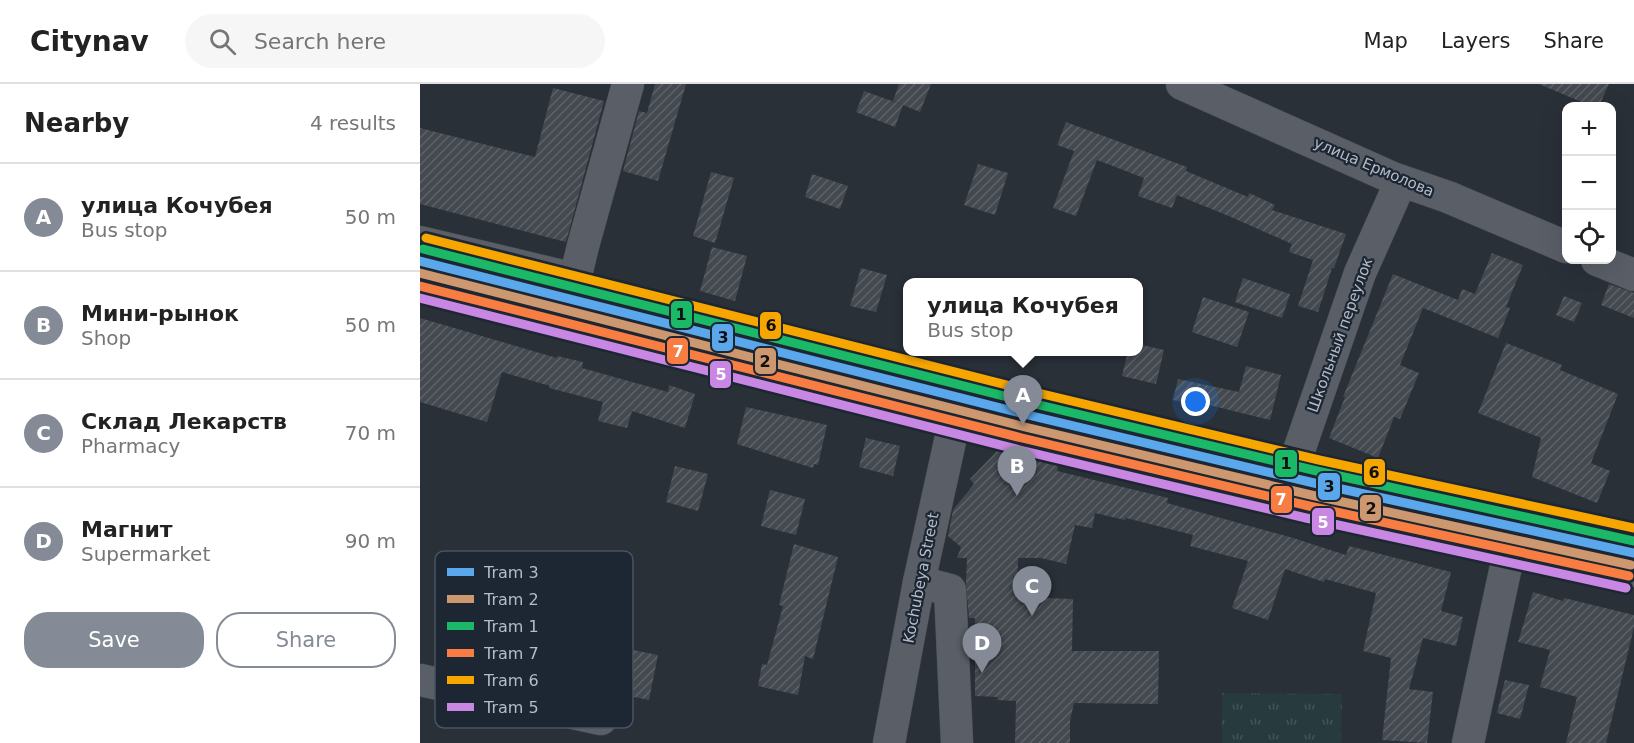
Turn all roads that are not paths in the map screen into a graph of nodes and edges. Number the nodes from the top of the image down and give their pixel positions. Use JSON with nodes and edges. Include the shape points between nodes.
{"nodes":[{"id":1,"x":628,"y":84,"type":"edge"},
{"id":2,"x":1182,"y":84,"type":"edge"},
{"id":3,"x":1401,"y":181,"type":"junction"},
{"id":4,"x":420,"y":242,"type":"edge"},
{"id":5,"x":1562,"y":245,"type":"edge"},
{"id":6,"x":1607,"y":264,"type":"edge"},
{"id":7,"x":1634,"y":275,"type":"edge"},
{"id":8,"x":575,"y":279,"type":"junction"},
{"id":9,"x":420,"y":286,"type":"edge"},
{"id":10,"x":565,"y":321,"type":"junction"},
{"id":11,"x":956,"y":414,"type":"junction"},
{"id":12,"x":1285,"y":491,"type":"junction"},
{"id":13,"x":1511,"y":543,"type":"junction"},
{"id":14,"x":1634,"y":571,"type":"edge"},
{"id":15,"x":919,"y":582,"type":"junction"},
{"id":16,"x":420,"y":680,"type":"edge"},
{"id":17,"x":435,"y":683,"type":"edge"},
{"id":18,"x":889,"y":743,"type":"edge"},
{"id":19,"x":957,"y":743,"type":"edge"},
{"id":20,"x":1468,"y":743,"type":"edge"}],
"edges":[{"from":1,"to":8,"type":"street"},
{"from":2,"to":3,"type":"street","name":"улица Ермолова"},
{"from":3,"to":5,"type":"street","name":"улица Ермолова"},
{"from":3,"to":12,"type":"street","name":"Школьный переулок","via":[[1360,273]]},
{"from":4,"to":8,"type":"street"},
{"from":6,"to":7,"type":"street"},
{"from":8,"to":10,"type":"street"},
{"from":9,"to":10,"type":"street"},
{"from":10,"to":11,"type":"street"},
{"from":11,"to":12,"type":"street"},
{"from":11,"to":15,"type":"street","name":"Kochubeya Street"},
{"from":12,"to":13,"type":"street"},
{"from":13,"to":14,"type":"street"},
{"from":13,"to":20,"type":"street"},
{"from":15,"to":18,"type":"street","name":"Kochubeya Street"},
{"from":15,"to":19,"type":"street","via":[[950,590]]},
{"from":16,"to":17,"type":"street"}]}
